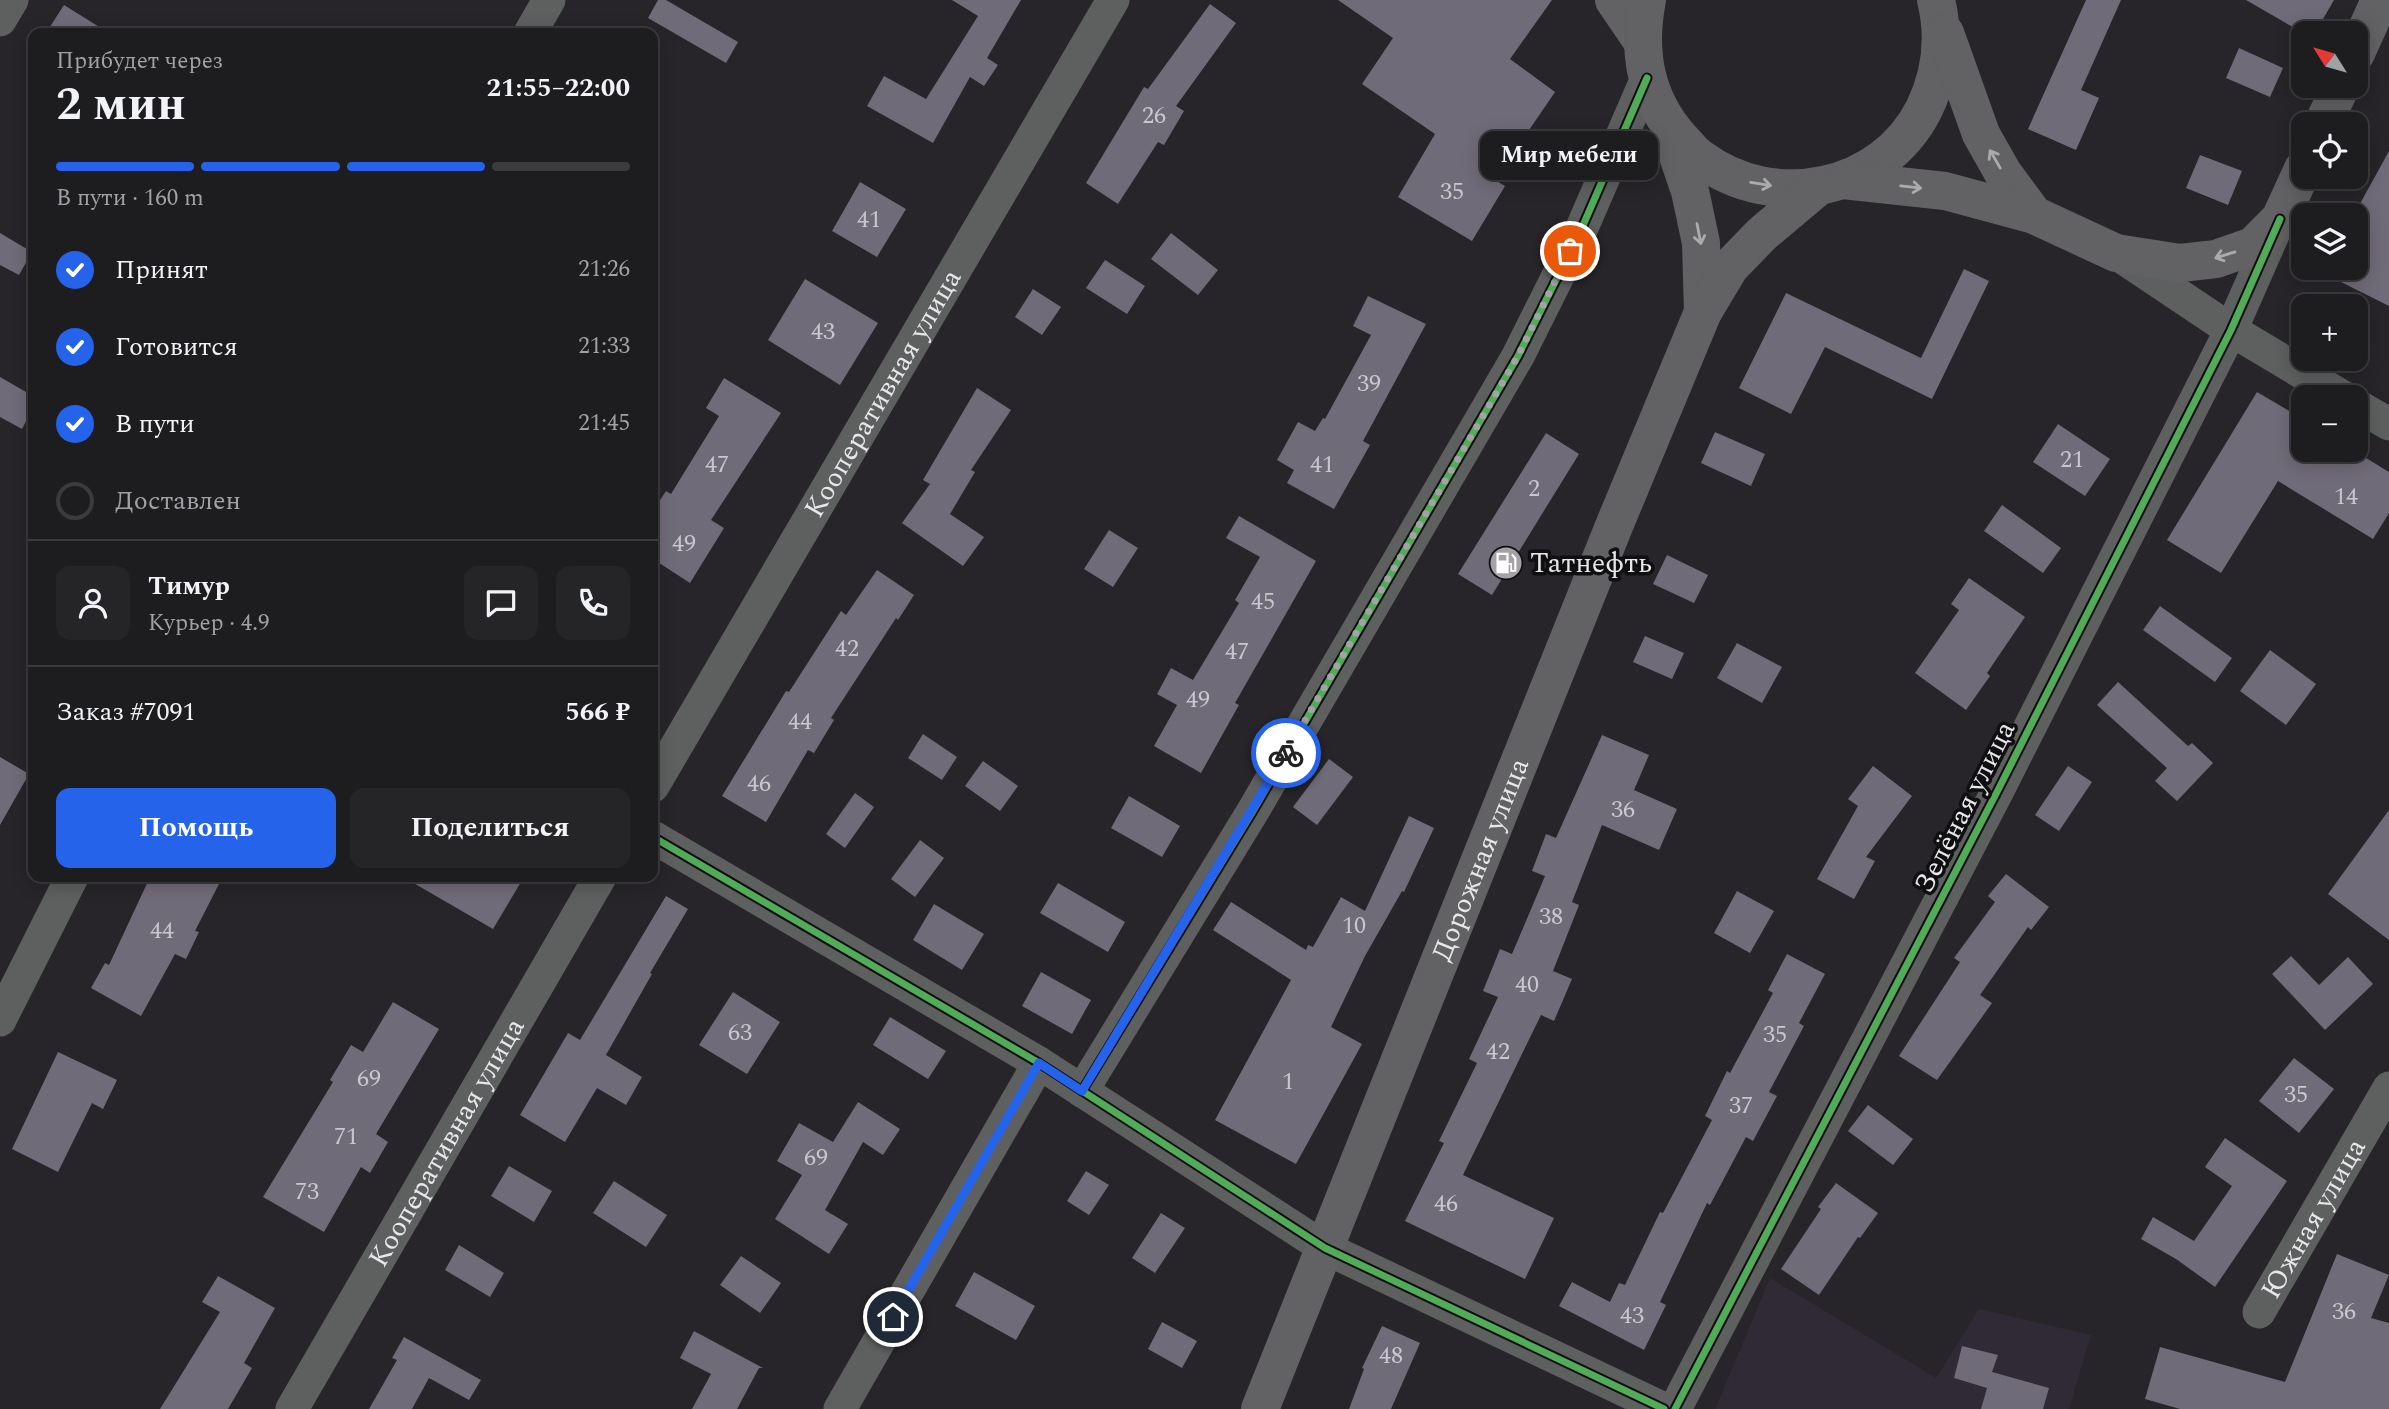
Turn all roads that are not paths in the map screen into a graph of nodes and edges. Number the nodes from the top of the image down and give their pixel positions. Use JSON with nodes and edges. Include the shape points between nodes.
{"nodes":[{"id":1,"x":12,"y":0,"type":"edge"},
{"id":2,"x":549,"y":0,"type":"edge"},
{"id":3,"x":1113,"y":0,"type":"edge"},
{"id":4,"x":1614,"y":0,"type":"edge"},
{"id":5,"x":1647,"y":0,"type":"edge"},
{"id":6,"x":2380,"y":0,"type":"edge"},
{"id":7,"x":1938,"y":9,"type":"edge"},
{"id":8,"x":0,"y":20,"type":"edge"},
{"id":9,"x":2368,"y":26,"type":"edge"},
{"id":10,"x":533,"y":28,"type":"edge"},
{"id":11,"x":1644,"y":60,"type":"junction"},
{"id":12,"x":1666,"y":121,"type":"junction"},
{"id":13,"x":1830,"y":184,"type":"junction"},
{"id":14,"x":2294,"y":189,"type":"edge"},
{"id":15,"x":2034,"y":215,"type":"junction"},
{"id":16,"x":2280,"y":219,"type":"junction"},
{"id":17,"x":2116,"y":253,"type":"junction"},
{"id":18,"x":1703,"y":312,"type":"junction"},
{"id":19,"x":2231,"y":330,"type":"junction"},
{"id":20,"x":2323,"y":385,"type":"edge"},
{"id":21,"x":2368,"y":412,"type":"edge"},
{"id":22,"x":2389,"y":424,"type":"edge"},
{"id":23,"x":658,"y":777,"type":"edge"},
{"id":24,"x":658,"y":839,"type":"edge"},
{"id":25,"x":69,"y":882,"type":"edge"},
{"id":26,"x":597,"y":882,"type":"edge"},
{"id":27,"x":0,"y":1020,"type":"edge"},
{"id":28,"x":1039,"y":1063,"type":"junction"},
{"id":29,"x":2389,"y":1088,"type":"edge"},
{"id":30,"x":1082,"y":1091,"type":"junction"},
{"id":31,"x":1325,"y":1248,"type":"junction"},
{"id":32,"x":2259,"y":1312,"type":"dead end"},
{"id":33,"x":292,"y":1409,"type":"edge"},
{"id":34,"x":840,"y":1409,"type":"edge"},
{"id":35,"x":1260,"y":1409,"type":"edge"},
{"id":36,"x":1664,"y":1409,"type":"edge"},
{"id":37,"x":1675,"y":1409,"type":"edge"}],
"edges":[{"from":1,"to":8,"type":"street"},
{"from":2,"to":10,"type":"street"},
{"from":3,"to":23,"type":"street","name":"Кооперативная улица"},
{"from":4,"to":11,"type":"main road"},
{"from":5,"to":11,"type":"main road"},
{"from":6,"to":9,"type":"main road"},
{"from":7,"to":13,"type":"main road","via":[[1941,56],[1933,90],[1918,121],[1895,148],[1867,169]]},
{"from":15,"to":7,"type":"main road","one_way":true,"via":[[1981,134]]},
{"from":11,"to":12,"type":"main road"},
{"from":11,"to":30,"type":"street","via":[[1581,230],[1518,356],[1253,811]]},
{"from":12,"to":13,"type":"main road","one_way":true,"via":[[1699,158],[1742,181],[1791,190]]},
{"from":12,"to":18,"type":"main road","one_way":true,"via":[[1690,191],[1701,243]]},
{"from":13,"to":15,"type":"main road","one_way":true,"via":[[1945,191]]},
{"from":13,"to":18,"type":"main road","name":"Дорожная улица","via":[[1762,234],[1730,267]]},
{"from":14,"to":16,"type":"main road","name":"Зелёная улица"},
{"from":15,"to":17,"type":"main road"},
{"from":16,"to":17,"type":"main road","one_way":true,"via":[[2253,246],[2216,259],[2180,263]]},
{"from":16,"to":19,"type":"street","name":"Зелёная улица"},
{"from":17,"to":19,"type":"street"},
{"from":18,"to":31,"type":"main road","name":"Дорожная улица"},
{"from":19,"to":20,"type":"street"},
{"from":19,"to":37,"type":"street","name":"Зелёная улица","via":[[1997,792]]},
{"from":21,"to":22,"type":"street"},
{"from":24,"to":28,"type":"street"},
{"from":25,"to":27,"type":"street"},
{"from":26,"to":33,"type":"street","name":"Кооперативная улица"},
{"from":28,"to":30,"type":"street"},
{"from":28,"to":34,"type":"street"},
{"from":29,"to":32,"type":"street","name":"Южная улица"},
{"from":30,"to":31,"type":"street"},
{"from":31,"to":35,"type":"main road","name":"Дорожная улица"},
{"from":31,"to":36,"type":"street"}]}
